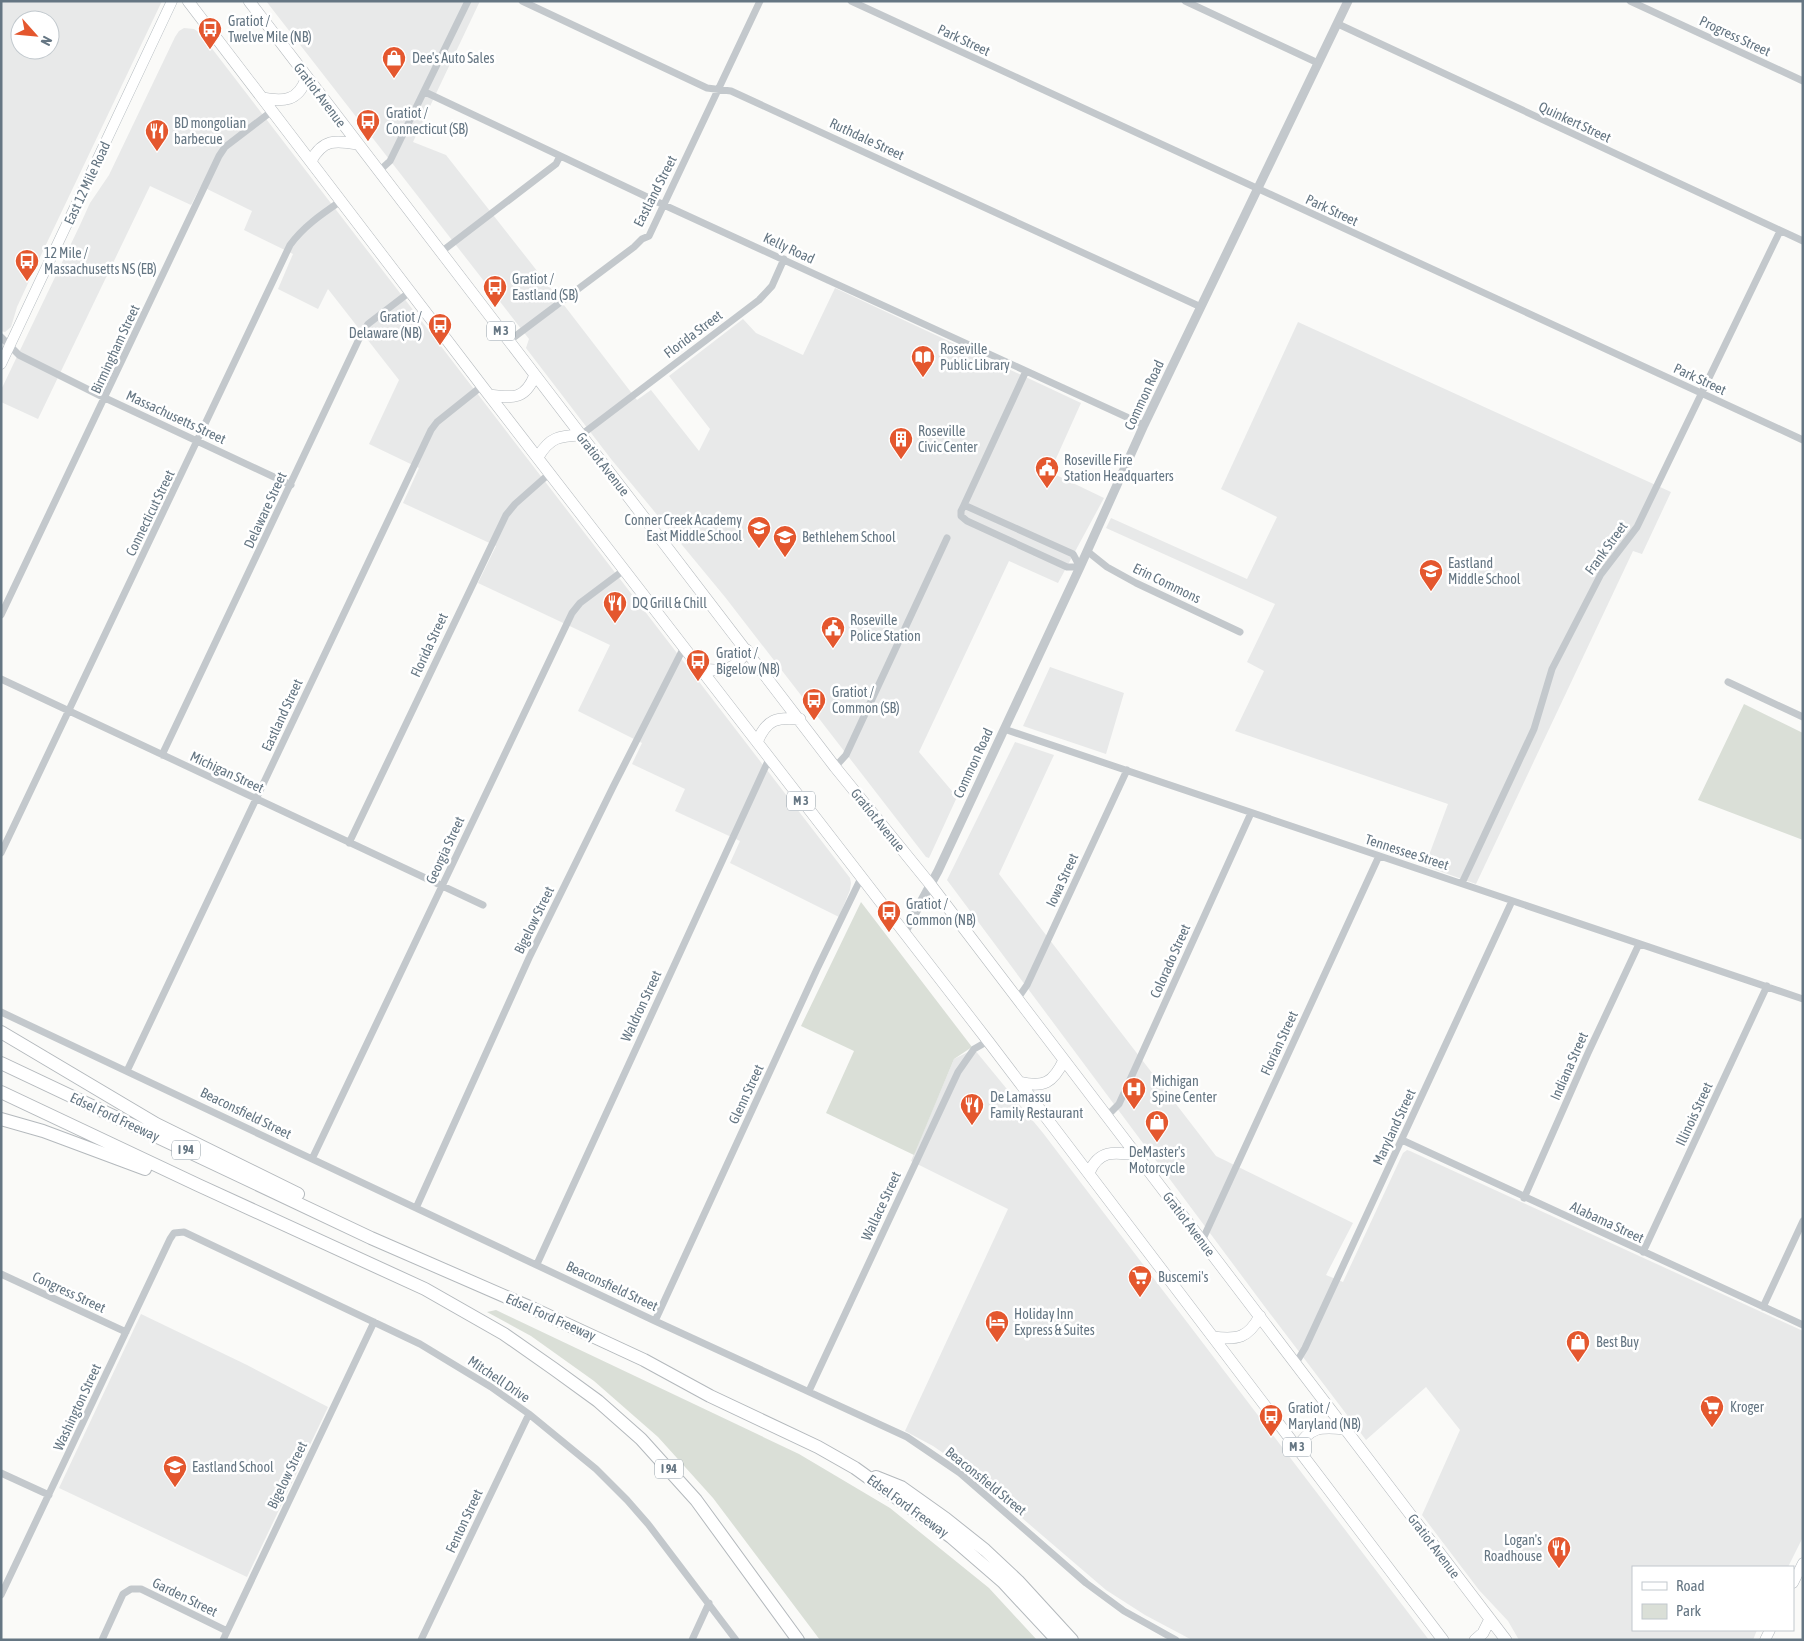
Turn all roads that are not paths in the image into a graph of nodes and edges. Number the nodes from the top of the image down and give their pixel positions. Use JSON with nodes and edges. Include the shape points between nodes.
{"nodes":[{"id":1,"x":172,"y":1,"type":"edge"},
{"id":2,"x":188,"y":1,"type":"edge"},
{"id":3,"x":248,"y":1,"type":"edge"},
{"id":4,"x":468,"y":1,"type":"edge"},
{"id":5,"x":522,"y":1,"type":"edge"},
{"id":6,"x":760,"y":1,"type":"edge"},
{"id":7,"x":851,"y":1,"type":"edge"},
{"id":8,"x":1186,"y":1,"type":"edge"},
{"id":9,"x":1348,"y":1,"type":"edge"},
{"id":10,"x":1630,"y":1,"type":"edge"},
{"id":11,"x":1338,"y":24,"type":"junction"},
{"id":12,"x":1318,"y":63,"type":"junction"},
{"id":13,"x":306,"y":78,"type":"junction"},
{"id":14,"x":1803,"y":81,"type":"edge"},
{"id":15,"x":719,"y":89,"type":"junction"},
{"id":16,"x":425,"y":92,"type":"junction"},
{"id":17,"x":262,"y":98,"type":"junction"},
{"id":18,"x":272,"y":111,"type":"junction"},
{"id":19,"x":358,"y":144,"type":"junction"},
{"id":20,"x":560,"y":156,"type":"junction"},
{"id":21,"x":311,"y":161,"type":"junction"},
{"id":22,"x":379,"y":171,"type":"junction"},
{"id":23,"x":1258,"y":190,"type":"junction"},
{"id":24,"x":341,"y":201,"type":"junction"},
{"id":25,"x":664,"y":204,"type":"junction"},
{"id":26,"x":1780,"y":231,"type":"junction"},
{"id":27,"x":1803,"y":242,"type":"edge"},
{"id":28,"x":441,"y":252,"type":"junction"},
{"id":29,"x":784,"y":259,"type":"junction"},
{"id":30,"x":411,"y":291,"type":"junction"},
{"id":31,"x":1201,"y":307,"type":"junction"},
{"id":32,"x":1,"y":337,"type":"edge"},
{"id":33,"x":509,"y":341,"type":"junction"},
{"id":34,"x":10,"y":346,"type":"junction"},
{"id":35,"x":1,"y":364,"type":"edge"},
{"id":36,"x":1026,"y":371,"type":"junction"},
{"id":37,"x":535,"y":375,"type":"junction"},
{"id":38,"x":486,"y":391,"type":"junction"},
{"id":39,"x":1702,"y":393,"type":"junction"},
{"id":40,"x":105,"y":398,"type":"junction"},
{"id":41,"x":1144,"y":425,"type":"junction"},
{"id":42,"x":581,"y":435,"type":"junction"},
{"id":43,"x":1803,"y":440,"type":"edge"},
{"id":44,"x":198,"y":441,"type":"junction"},
{"id":45,"x":538,"y":458,"type":"junction"},
{"id":46,"x":550,"y":473,"type":"junction"},
{"id":47,"x":291,"y":485,"type":"junction"},
{"id":48,"x":964,"y":505,"type":"junction"},
{"id":49,"x":947,"y":538,"type":"dead end"},
{"id":50,"x":1087,"y":551,"type":"junction"},
{"id":51,"x":1080,"y":567,"type":"junction"},
{"id":52,"x":624,"y":570,"type":"junction"},
{"id":53,"x":1,"y":615,"type":"edge"},
{"id":54,"x":1240,"y":632,"type":"dead end"},
{"id":55,"x":684,"y":647,"type":"junction"},
{"id":56,"x":747,"y":650,"type":"junction"},
{"id":57,"x":701,"y":668,"type":"junction"},
{"id":58,"x":1,"y":679,"type":"edge"},
{"id":59,"x":1728,"y":682,"type":"dead end"},
{"id":60,"x":69,"y":711,"type":"junction"},
{"id":61,"x":1803,"y":717,"type":"edge"},
{"id":62,"x":800,"y":719,"type":"junction"},
{"id":63,"x":1004,"y":729,"type":"junction"},
{"id":64,"x":756,"y":742,"type":"junction"},
{"id":65,"x":162,"y":755,"type":"junction"},
{"id":66,"x":769,"y":759,"type":"junction"},
{"id":67,"x":835,"y":768,"type":"junction"},
{"id":68,"x":1127,"y":770,"type":"junction"},
{"id":69,"x":256,"y":799,"type":"junction"},
{"id":70,"x":1251,"y":813,"type":"junction"},
{"id":71,"x":349,"y":843,"type":"junction"},
{"id":72,"x":1,"y":853,"type":"edge"},
{"id":73,"x":1380,"y":856,"type":"junction"},
{"id":74,"x":861,"y":878,"type":"junction"},
{"id":75,"x":1462,"y":883,"type":"junction"},
{"id":76,"x":930,"y":884,"type":"junction"},
{"id":77,"x":442,"y":887,"type":"junction"},
{"id":78,"x":1512,"y":901,"type":"junction"},
{"id":79,"x":482,"y":905,"type":"dead end"},
{"id":80,"x":904,"y":933,"type":"junction"},
{"id":81,"x":1639,"y":944,"type":"junction"},
{"id":82,"x":1767,"y":986,"type":"junction"},
{"id":83,"x":1018,"y":998,"type":"junction"},
{"id":84,"x":1803,"y":998,"type":"edge"},
{"id":85,"x":1,"y":1012,"type":"edge"},
{"id":86,"x":1,"y":1032,"type":"edge"},
{"id":87,"x":988,"y":1041,"type":"junction"},
{"id":88,"x":1064,"y":1060,"type":"junction"},
{"id":89,"x":1,"y":1063,"type":"edge"},
{"id":90,"x":127,"y":1071,"type":"junction"},
{"id":91,"x":1019,"y":1082,"type":"junction"},
{"id":92,"x":1,"y":1092,"type":"edge"},
{"id":93,"x":1107,"y":1116,"type":"junction"},
{"id":94,"x":1,"y":1119,"type":"edge"},
{"id":95,"x":1402,"y":1140,"type":"junction"},
{"id":96,"x":1137,"y":1155,"type":"junction"},
{"id":97,"x":312,"y":1159,"type":"junction"},
{"id":98,"x":1089,"y":1173,"type":"junction"},
{"id":99,"x":198,"y":1185,"type":"junction"},
{"id":100,"x":1524,"y":1198,"type":"junction"},
{"id":101,"x":416,"y":1208,"type":"junction"},
{"id":102,"x":1803,"y":1221,"type":"edge"},
{"id":103,"x":178,"y":1232,"type":"joint"},
{"id":104,"x":371,"y":1238,"type":"junction"},
{"id":105,"x":1202,"y":1240,"type":"junction"},
{"id":106,"x":1644,"y":1252,"type":"junction"},
{"id":107,"x":537,"y":1264,"type":"junction"},
{"id":108,"x":1,"y":1274,"type":"edge"},
{"id":109,"x":1763,"y":1307,"type":"junction"},
{"id":110,"x":1260,"y":1316,"type":"junction"},
{"id":111,"x":655,"y":1321,"type":"junction"},
{"id":112,"x":374,"y":1322,"type":"junction"},
{"id":113,"x":1803,"y":1325,"type":"edge"},
{"id":114,"x":126,"y":1332,"type":"junction"},
{"id":115,"x":1213,"y":1337,"type":"junction"},
{"id":116,"x":1296,"y":1363,"type":"junction"},
{"id":117,"x":809,"y":1391,"type":"junction"},
{"id":118,"x":529,"y":1414,"type":"junction"},
{"id":119,"x":1346,"y":1429,"type":"junction"},
{"id":120,"x":1297,"y":1448,"type":"junction"},
{"id":121,"x":855,"y":1468,"type":"junction"},
{"id":122,"x":1,"y":1473,"type":"edge"},
{"id":123,"x":49,"y":1495,"type":"junction"},
{"id":124,"x":1803,"y":1563,"type":"edge"},
{"id":125,"x":1794,"y":1581,"type":"edge"},
{"id":126,"x":1,"y":1596,"type":"edge"},
{"id":127,"x":709,"y":1602,"type":"junction"},
{"id":128,"x":1490,"y":1619,"type":"junction"},
{"id":129,"x":227,"y":1631,"type":"junction"},
{"id":130,"x":102,"y":1640,"type":"edge"},
{"id":131,"x":223,"y":1640,"type":"edge"},
{"id":132,"x":421,"y":1640,"type":"edge"},
{"id":133,"x":692,"y":1640,"type":"edge"},
{"id":134,"x":736,"y":1640,"type":"edge"},
{"id":135,"x":798,"y":1640,"type":"edge"},
{"id":136,"x":1057,"y":1640,"type":"edge"},
{"id":137,"x":1072,"y":1640,"type":"edge"},
{"id":138,"x":1176,"y":1640,"type":"edge"},
{"id":139,"x":1444,"y":1640,"type":"edge"},
{"id":140,"x":1475,"y":1640,"type":"edge"},
{"id":141,"x":1506,"y":1640,"type":"edge"}],
"edges":[{"from":1,"to":34,"type":"main road","name":"East 12 Mile Road"},
{"from":2,"to":17,"type":"main road","number":"M 3"},
{"from":3,"to":13,"type":"main road","name":"Gratiot Avenue","number":"M 3"},
{"from":4,"to":16,"type":"street"},
{"from":5,"to":15,"type":"street","name":"Ruthdale Street","via":[[707,88]]},
{"from":6,"to":15,"type":"street","name":"Eastland Street"},
{"from":7,"to":23,"type":"street","name":"Park Street"},
{"from":8,"to":12,"type":"street"},
{"from":9,"to":11,"type":"street","name":"Common Road"},
{"from":10,"to":14,"type":"street","name":"Progress Street"},
{"from":11,"to":12,"type":"street","name":"Common Road"},
{"from":11,"to":26,"type":"street","name":"Quinkert Street"},
{"from":12,"to":23,"type":"street","name":"Common Road"},
{"from":13,"to":17,"type":"main road","via":[[304,86],[293,97]]},
{"from":13,"to":19,"type":"main road","name":"Gratiot Avenue","number":"M 3"},
{"from":15,"to":25,"type":"street","name":"Eastland Street"},
{"from":15,"to":31,"type":"street","name":"Ruthdale Street","via":[[731,91]]},
{"from":16,"to":20,"type":"street","name":"Kelly Road"},
{"from":16,"to":22,"type":"street","via":[[390,161]]},
{"from":17,"to":18,"type":"main road","number":"M 3"},
{"from":18,"to":21,"type":"main road","number":"M 3"},
{"from":18,"to":40,"type":"street","name":"Birmingham Street","via":[[225,147],[219,156]]},
{"from":19,"to":21,"type":"main road","via":[[326,144]]},
{"from":19,"to":22,"type":"main road","name":"Gratiot Avenue","number":"M 3"},
{"from":20,"to":25,"type":"street","name":"Kelly Road"},
{"from":20,"to":28,"type":"street","via":[[556,164]]},
{"from":21,"to":24,"type":"main road","number":"M 3"},
{"from":22,"to":28,"type":"main road","name":"Gratiot Avenue","number":"M 3"},
{"from":23,"to":31,"type":"street","name":"Common Road"},
{"from":23,"to":39,"type":"street","name":"Park Street"},
{"from":24,"to":30,"type":"main road","number":"M 3"},
{"from":24,"to":44,"type":"street","name":"Connecticut Street","via":[[297,234],[290,245]]},
{"from":25,"to":29,"type":"street","name":"Kelly Road"},
{"from":25,"to":33,"type":"street","name":"Eastland Street","via":[[649,236]]},
{"from":26,"to":27,"type":"street","name":"Quinkert Street"},
{"from":26,"to":39,"type":"street","name":"Frank Street"},
{"from":28,"to":33,"type":"main road","name":"Gratiot Avenue","number":"M 3"},
{"from":29,"to":36,"type":"street","name":"Kelly Road"},
{"from":29,"to":42,"type":"street","name":"Florida Street","via":[[772,286],[758,300]]},
{"from":30,"to":38,"type":"main road","number":"M 3"},
{"from":30,"to":47,"type":"street","name":"Delaware Street","via":[[366,326]]},
{"from":31,"to":41,"type":"street","name":"Common Road"},
{"from":32,"to":34,"type":"street","name":"Massachusetts Street"},
{"from":33,"to":37,"type":"main road","name":"Gratiot Avenue","number":"M 3"},
{"from":34,"to":35,"type":"main road","name":"East 12 Mile Road"},
{"from":34,"to":40,"type":"street","name":"Massachusetts Street","via":[[19,355]]},
{"from":36,"to":41,"type":"street","name":"Kelly Road"},
{"from":36,"to":48,"type":"street"},
{"from":37,"to":38,"type":"main road","via":[[523,394],[507,397]]},
{"from":37,"to":42,"type":"main road","name":"Gratiot Avenue","number":"M 3"},
{"from":38,"to":45,"type":"main road","number":"M 3"},
{"from":38,"to":69,"type":"street","name":"Eastland Street","via":[[437,422],[431,430]]},
{"from":39,"to":43,"type":"street","name":"Park Street"},
{"from":39,"to":75,"type":"street","name":"Frank Street","via":[[1637,528],[1601,574],[1552,669],[1534,729]]},
{"from":40,"to":44,"type":"street","name":"Massachusetts Street"},
{"from":40,"to":53,"type":"street","name":"Birmingham Street"},
{"from":41,"to":50,"type":"street","name":"Common Road"},
{"from":42,"to":45,"type":"main road","via":[[552,440]]},
{"from":42,"to":56,"type":"main road","name":"Gratiot Avenue","number":"M 3"},
{"from":44,"to":47,"type":"street","name":"Massachusetts Street"},
{"from":44,"to":60,"type":"street","name":"Connecticut Street"},
{"from":45,"to":46,"type":"main road","number":"M 3"},
{"from":46,"to":52,"type":"main road","number":"M 3"},
{"from":46,"to":71,"type":"street","name":"Florida Street","via":[[506,515]]},
{"from":47,"to":65,"type":"street","name":"Delaware Street"},
{"from":48,"to":51,"type":"street","via":[[1073,554]]},
{"from":48,"to":51,"type":"street","via":[[961,516],[967,521],[1067,567]]},
{"from":49,"to":67,"type":"street","via":[[846,755]]},
{"from":50,"to":51,"type":"street","name":"Common Road"},
{"from":50,"to":54,"type":"street","name":"Erin Commons","via":[[1136,583]]},
{"from":51,"to":63,"type":"street","name":"Common Road"},
{"from":52,"to":55,"type":"main road","number":"M 3"},
{"from":52,"to":77,"type":"street","name":"Georgia Street","via":[[580,603],[572,613]]},
{"from":55,"to":57,"type":"main road","number":"M 3"},
{"from":55,"to":101,"type":"street","name":"Bigelow Street","via":[[529,958]]},
{"from":56,"to":57,"type":"main road","via":[[730,668],[713,671]]},
{"from":56,"to":62,"type":"main road","name":"Gratiot Avenue","number":"M 3"},
{"from":57,"to":64,"type":"main road","number":"M 3"},
{"from":58,"to":60,"type":"street","name":"Michigan Street"},
{"from":59,"to":61,"type":"street"},
{"from":60,"to":65,"type":"street","name":"Michigan Street"},
{"from":60,"to":72,"type":"street","name":"Connecticut Street"},
{"from":62,"to":64,"type":"main road","via":[[771,722]]},
{"from":62,"to":67,"type":"main road","name":"Gratiot Avenue","number":"M 3"},
{"from":63,"to":68,"type":"street","name":"Tennessee Street"},
{"from":63,"to":76,"type":"street","name":"Common Road"},
{"from":64,"to":66,"type":"main road","number":"M 3"},
{"from":65,"to":69,"type":"street","name":"Michigan Street"},
{"from":66,"to":74,"type":"main road","number":"M 3"},
{"from":66,"to":107,"type":"street","name":"Waldron Street"},
{"from":67,"to":76,"type":"main road","name":"Gratiot Avenue","number":"M 3"},
{"from":68,"to":70,"type":"street","name":"Tennessee Street"},
{"from":68,"to":83,"type":"street","name":"Iowa Street","via":[[1028,985]]},
{"from":69,"to":71,"type":"street","name":"Michigan Street"},
{"from":69,"to":90,"type":"street","name":"Eastland Street"},
{"from":70,"to":73,"type":"street","name":"Tennessee Street"},
{"from":70,"to":93,"type":"street","name":"Colorado Street","via":[[1119,1104]]},
{"from":71,"to":77,"type":"street","name":"Michigan Street"},
{"from":73,"to":75,"type":"street","name":"Tennessee Street"},
{"from":73,"to":105,"type":"street","name":"Florian Street"},
{"from":74,"to":80,"type":"main road","number":"M 3"},
{"from":74,"to":111,"type":"street","name":"Glenn Street"},
{"from":75,"to":78,"type":"street","name":"Tennessee Street"},
{"from":76,"to":80,"type":"street","name":"Common Road"},
{"from":76,"to":83,"type":"main road","name":"Gratiot Avenue","number":"M 3"},
{"from":77,"to":79,"type":"street","name":"Michigan Street"},
{"from":77,"to":97,"type":"street","name":"Georgia Street"},
{"from":78,"to":81,"type":"street","name":"Tennessee Street"},
{"from":78,"to":95,"type":"street","name":"Maryland Street"},
{"from":80,"to":87,"type":"main road","number":"M 3"},
{"from":81,"to":82,"type":"street","name":"Tennessee Street"},
{"from":81,"to":100,"type":"street","name":"Indiana Street"},
{"from":82,"to":84,"type":"street","name":"Tennessee Street"},
{"from":82,"to":106,"type":"street","name":"Illinois Street"},
{"from":83,"to":88,"type":"main road","name":"Gratiot Avenue","number":"M 3"},
{"from":85,"to":90,"type":"street","name":"Beaconsfield Street"},
{"from":86,"to":104,"type":"highway","via":[[156,1124],[294,1192]]},
{"from":87,"to":91,"type":"main road","number":"M 3"},
{"from":87,"to":117,"type":"street","name":"Wallace Street","via":[[974,1050],[958,1072]]},
{"from":88,"to":91,"type":"main road","via":[[1048,1082],[1030,1085]]},
{"from":88,"to":93,"type":"main road","name":"Gratiot Avenue","number":"M 3"},
{"from":89,"to":104,"type":"highway","name":"Edsel Ford Freeway","number":"I 94"},
{"from":90,"to":97,"type":"street","name":"Beaconsfield Street"},
{"from":91,"to":98,"type":"main road","number":"M 3"},
{"from":92,"to":99,"type":"highway","name":"Edsel Ford Freeway","number":"I 94"},
{"from":93,"to":96,"type":"main road","name":"Gratiot Avenue","number":"M 3"},
{"from":94,"to":99,"type":"highway","via":[[77,1143],[160,1175]]},
{"from":95,"to":100,"type":"street","name":"Alabama Street"},
{"from":95,"to":116,"type":"street","name":"Maryland Street"},
{"from":96,"to":98,"type":"main road","via":[[1105,1154],[1094,1162]]},
{"from":96,"to":105,"type":"main road","name":"Gratiot Avenue","number":"M 3"},
{"from":97,"to":101,"type":"street","name":"Beaconsfield Street"},
{"from":98,"to":115,"type":"main road","number":"M 3"},
{"from":99,"to":135,"type":"highway","name":"Edsel Ford Freeway","number":"I 94","via":[[433,1293],[504,1334],[598,1401],[641,1439],[696,1500]]},
{"from":100,"to":106,"type":"street","name":"Alabama Street"},
{"from":101,"to":107,"type":"street","name":"Beaconsfield Street"},
{"from":102,"to":109,"type":"street"},
{"from":103,"to":112,"type":"street","name":"Mitchell Drive","via":[[184,1232]]},
{"from":103,"to":114,"type":"street","name":"Washington Street","via":[[170,1239]]},
{"from":104,"to":121,"type":"highway","name":"Edsel Ford Freeway","number":"I 94","via":[[644,1360]]},
{"from":105,"to":110,"type":"main road","name":"Gratiot Avenue","number":"M 3"},
{"from":106,"to":109,"type":"street","name":"Alabama Street"},
{"from":107,"to":111,"type":"street","name":"Beaconsfield Street"},
{"from":108,"to":114,"type":"street","name":"Congress Street"},
{"from":109,"to":113,"type":"street","name":"Alabama Street"},
{"from":110,"to":115,"type":"main road","via":[[1250,1332],[1243,1336]]},
{"from":110,"to":116,"type":"main road","name":"Gratiot Avenue","number":"M 3"},
{"from":111,"to":117,"type":"street","name":"Beaconsfield Street"},
{"from":112,"to":118,"type":"street","name":"Mitchell Drive","via":[[454,1364]]},
{"from":112,"to":129,"type":"street","name":"Bigelow Street"},
{"from":114,"to":123,"type":"street","name":"Washington Street"},
{"from":115,"to":120,"type":"main road","number":"M 3"},
{"from":116,"to":119,"type":"main road","name":"Gratiot Avenue","number":"M 3"},
{"from":117,"to":138,"type":"street","name":"Beaconsfield Street","via":[[907,1438],[946,1462],[1086,1583],[1124,1611]]},
{"from":118,"to":127,"type":"street","name":"Mitchell Drive","via":[[596,1468],[627,1500]]},
{"from":118,"to":132,"type":"street","name":"Fenton Street"},
{"from":119,"to":120,"type":"main road","via":[[1316,1429],[1305,1436]]},
{"from":119,"to":128,"type":"main road","name":"Gratiot Avenue","number":"M 3"},
{"from":120,"to":139,"type":"main road","number":"M 3"},
{"from":121,"to":136,"type":"highway","name":"Edsel Ford Freeway","number":"I 94","via":[[951,1536],[1024,1604]]},
{"from":121,"to":137,"type":"highway","via":[[901,1487],[946,1519],[1018,1580]]},
{"from":122,"to":123,"type":"street"},
{"from":123,"to":126,"type":"street","name":"Washington Street"},
{"from":124,"to":125,"type":"main road"},
{"from":127,"to":133,"type":"street"},
{"from":127,"to":134,"type":"street","name":"Mitchell Drive"},
{"from":128,"to":140,"type":"main road"},
{"from":128,"to":141,"type":"main road","name":"Gratiot Avenue","number":"M 3"},
{"from":129,"to":130,"type":"street","name":"Garden Street","via":[[141,1590],[132,1589],[123,1594]]},
{"from":129,"to":131,"type":"street","name":"Bigelow Street"}]}
